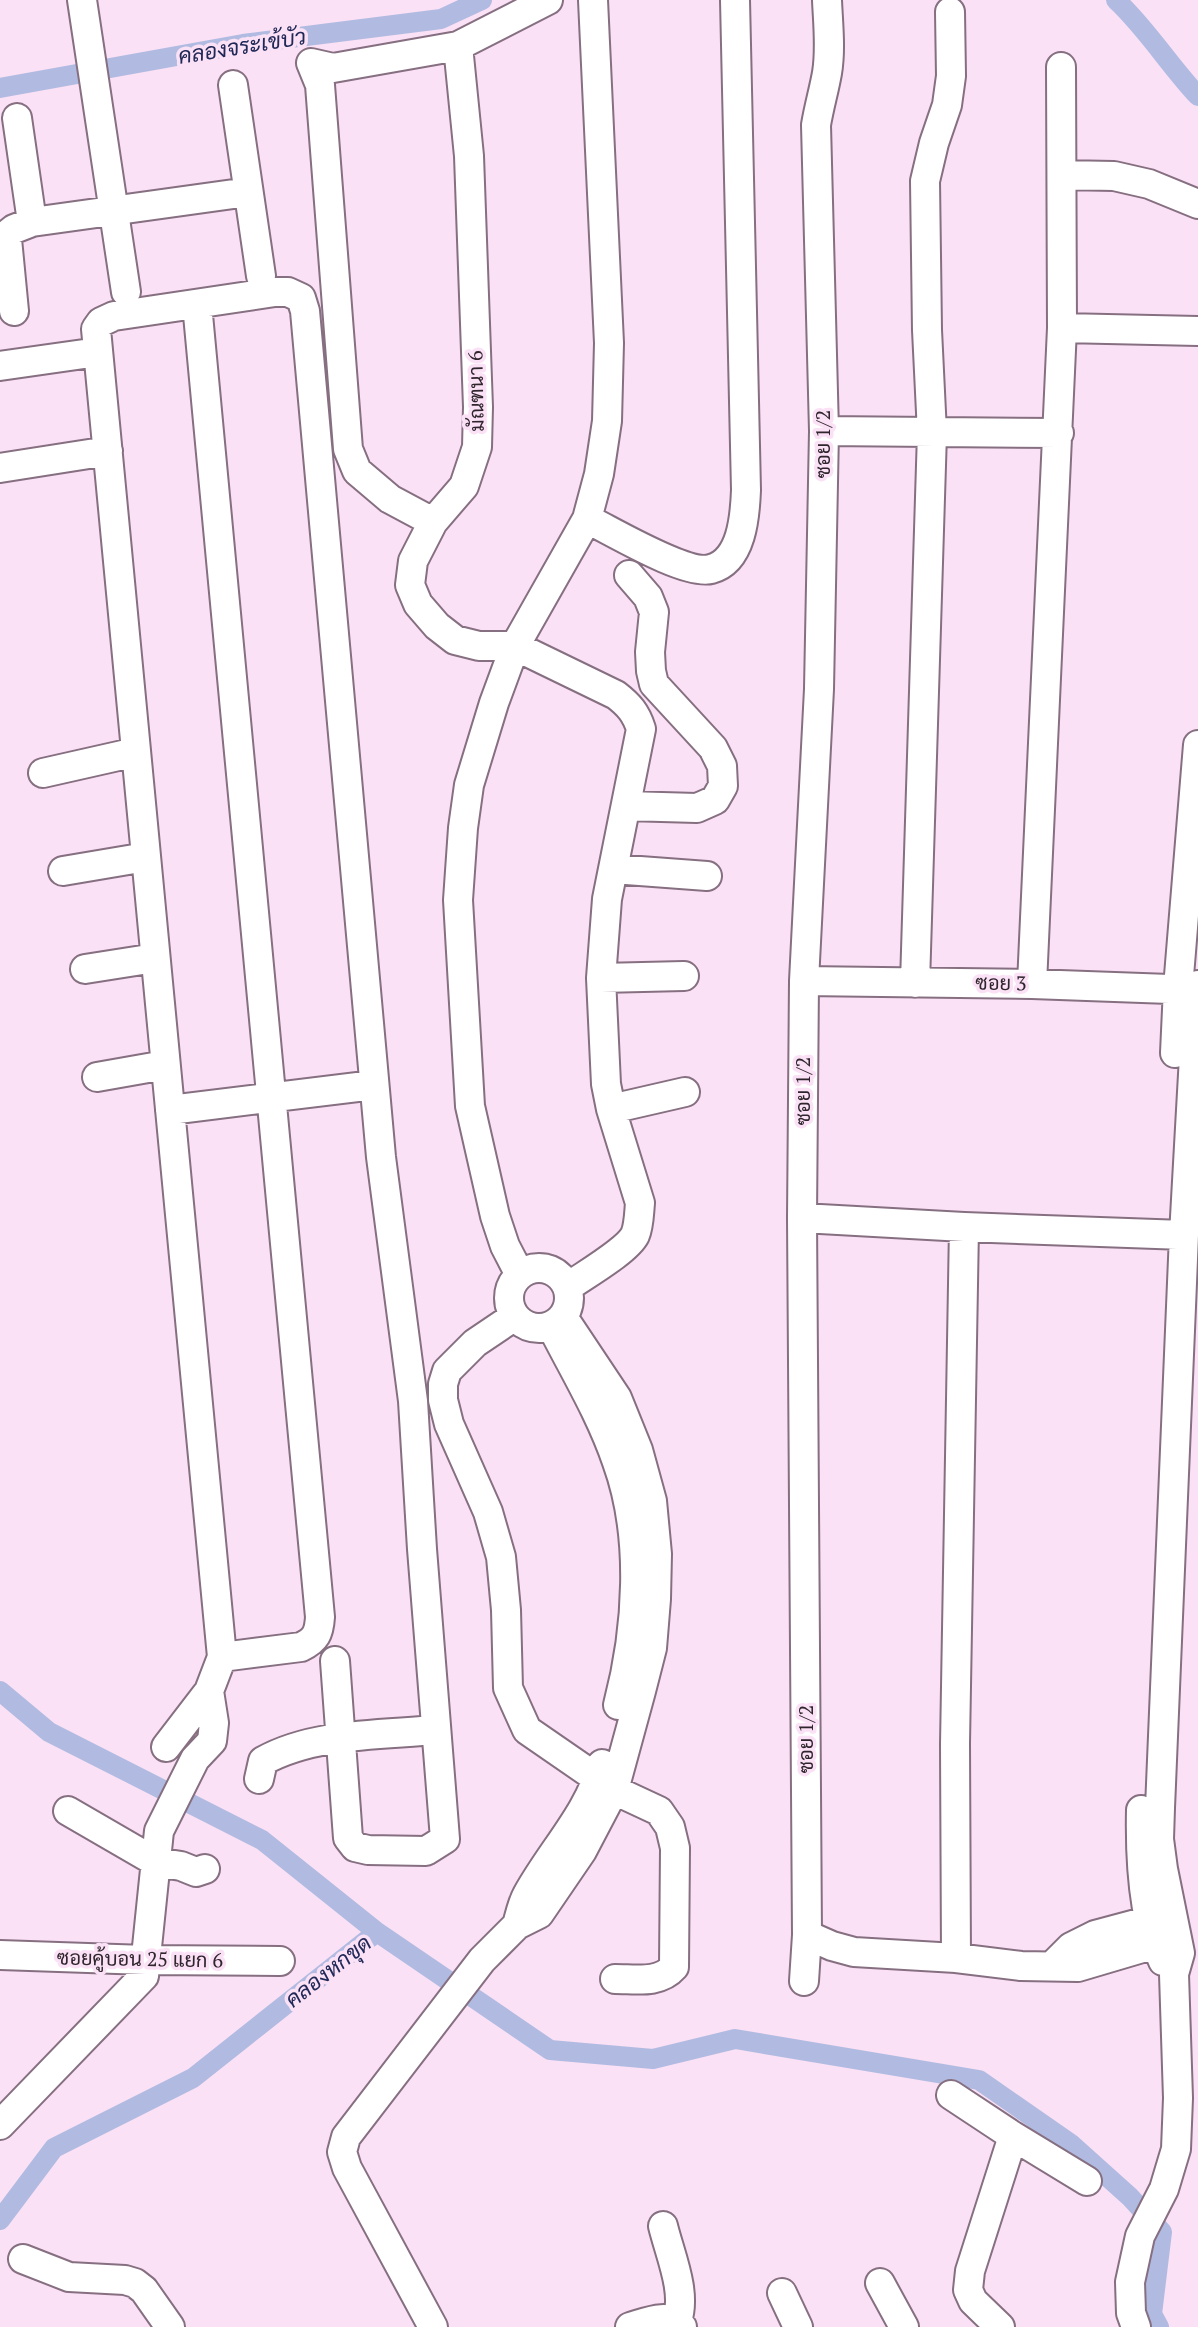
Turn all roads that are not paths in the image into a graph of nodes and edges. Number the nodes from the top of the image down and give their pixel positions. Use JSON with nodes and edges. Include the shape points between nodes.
{"nodes":[{"id":1,"x":82,"y":0,"type":"edge"},
{"id":2,"x":548,"y":0,"type":"edge"},
{"id":3,"x":593,"y":0,"type":"edge"},
{"id":4,"x":735,"y":0,"type":"edge"},
{"id":5,"x":827,"y":0,"type":"edge"},
{"id":6,"x":950,"y":12,"type":"dead end"},
{"id":7,"x":458,"y":46,"type":"junction"},
{"id":8,"x":1061,"y":67,"type":"dead end"},
{"id":9,"x":233,"y":85,"type":"dead end"},
{"id":10,"x":17,"y":118,"type":"dead end"},
{"id":11,"x":1062,"y":175,"type":"junction"},
{"id":12,"x":248,"y":192,"type":"junction"},
{"id":13,"x":1198,"y":204,"type":"edge"},
{"id":14,"x":114,"y":209,"type":"junction"},
{"id":15,"x":32,"y":222,"type":"junction"},
{"id":16,"x":261,"y":276,"type":"dead end"},
{"id":17,"x":126,"y":292,"type":"dead end"},
{"id":18,"x":197,"y":304,"type":"junction"},
{"id":19,"x":14,"y":311,"type":"dead end"},
{"id":20,"x":1062,"y":328,"type":"junction"},
{"id":21,"x":1198,"y":331,"type":"edge"},
{"id":22,"x":98,"y":352,"type":"junction"},
{"id":23,"x":0,"y":366,"type":"edge"},
{"id":24,"x":824,"y":431,"type":"junction"},
{"id":25,"x":932,"y":433,"type":"junction"},
{"id":26,"x":1059,"y":433,"type":"junction"},
{"id":27,"x":108,"y":451,"type":"junction"},
{"id":28,"x":0,"y":468,"type":"edge"},
{"id":29,"x":587,"y":519,"type":"junction"},
{"id":30,"x":433,"y":522,"type":"junction"},
{"id":31,"x":629,"y":575,"type":"dead end"},
{"id":32,"x":515,"y":646,"type":"junction"},
{"id":33,"x":1198,"y":745,"type":"edge"},
{"id":34,"x":136,"y":752,"type":"junction"},
{"id":35,"x":43,"y":773,"type":"dead end"},
{"id":36,"x":626,"y":806,"type":"junction"},
{"id":37,"x":146,"y":857,"type":"junction"},
{"id":38,"x":613,"y":869,"type":"junction"},
{"id":39,"x":63,"y":871,"type":"dead end"},
{"id":40,"x":707,"y":876,"type":"dead end"},
{"id":41,"x":155,"y":958,"type":"junction"},
{"id":42,"x":85,"y":969,"type":"dead end"},
{"id":43,"x":684,"y":976,"type":"dead end"},
{"id":44,"x":601,"y":978,"type":"junction"},
{"id":45,"x":804,"y":981,"type":"junction"},
{"id":46,"x":915,"y":983,"type":"junction"},
{"id":47,"x":1032,"y":984,"type":"junction"},
{"id":48,"x":1191,"y":988,"type":"edge"},
{"id":49,"x":165,"y":1065,"type":"junction"},
{"id":50,"x":97,"y":1077,"type":"dead end"},
{"id":51,"x":374,"y":1085,"type":"junction"},
{"id":52,"x":685,"y":1092,"type":"dead end"},
{"id":53,"x":272,"y":1097,"type":"junction"},
{"id":54,"x":611,"y":1109,"type":"junction"},
{"id":55,"x":170,"y":1110,"type":"junction"},
{"id":56,"x":802,"y":1218,"type":"junction"},
{"id":57,"x":964,"y":1227,"type":"junction"},
{"id":58,"x":1175,"y":1235,"type":"junction"},
{"id":59,"x":520,"y":1275,"type":"junction"},
{"id":60,"x":568,"y":1287,"type":"junction"},
{"id":61,"x":515,"y":1316,"type":"junction"},
{"id":62,"x":557,"y":1321,"type":"junction"},
{"id":63,"x":222,"y":1657,"type":"junction"},
{"id":64,"x":335,"y":1661,"type":"dead end"},
{"id":65,"x":209,"y":1691,"type":"junction"},
{"id":66,"x":436,"y":1730,"type":"junction"},
{"id":67,"x":342,"y":1739,"type":"junction"},
{"id":68,"x":166,"y":1747,"type":"dead end"},
{"id":69,"x":259,"y":1779,"type":"dead end"},
{"id":70,"x":606,"y":1785,"type":"junction"},
{"id":71,"x":68,"y":1811,"type":"dead end"},
{"id":72,"x":162,"y":1845,"type":"junction"},
{"id":73,"x":205,"y":1869,"type":"dead end"},
{"id":74,"x":1164,"y":1929,"type":"junction"},
{"id":75,"x":807,"y":1935,"type":"junction"},
{"id":76,"x":0,"y":1955,"type":"edge"},
{"id":77,"x":956,"y":1958,"type":"junction"},
{"id":78,"x":146,"y":1960,"type":"junction"},
{"id":79,"x":280,"y":1961,"type":"dead end"},
{"id":80,"x":615,"y":1979,"type":"dead end"},
{"id":81,"x":804,"y":1981,"type":"dead end"},
{"id":82,"x":951,"y":2095,"type":"dead end"},
{"id":83,"x":0,"y":2125,"type":"edge"},
{"id":84,"x":1013,"y":2136,"type":"junction"},
{"id":85,"x":1087,"y":2181,"type":"dead end"},
{"id":86,"x":663,"y":2226,"type":"dead end"},
{"id":87,"x":23,"y":2259,"type":"dead end"},
{"id":88,"x":880,"y":2283,"type":"dead end"},
{"id":89,"x":782,"y":2293,"type":"dead end"},
{"id":90,"x":680,"y":2324,"type":"edge"},
{"id":91,"x":170,"y":2327,"type":"edge"},
{"id":92,"x":433,"y":2327,"type":"edge"},
{"id":93,"x":630,"y":2327,"type":"edge"},
{"id":94,"x":798,"y":2327,"type":"edge"},
{"id":95,"x":904,"y":2327,"type":"edge"},
{"id":96,"x":1000,"y":2327,"type":"edge"},
{"id":97,"x":1136,"y":2327,"type":"edge"}],
"edges":[{"from":1,"to":14,"type":"street"},
{"from":2,"to":7,"type":"street"},
{"from":3,"to":29,"type":"street","via":[[609,343],[607,421]]},
{"from":4,"to":29,"type":"street","via":[[745,522],[724,564],[709,570],[671,561]]},
{"from":5,"to":24,"type":"street","name":"ซอย 1/2","via":[[827,72],[816,125]]},
{"from":6,"to":25,"type":"street","via":[[947,105],[925,181]]},
{"from":7,"to":30,"type":"street","name":"มัณฑนา 6","via":[[469,156],[477,447],[464,486]]},
{"from":7,"to":30,"type":"street","via":[[333,68],[311,63],[320,85],[348,449],[357,471],[390,499]]},
{"from":8,"to":11,"type":"street"},
{"from":9,"to":12,"type":"street"},
{"from":10,"to":15,"type":"street"},
{"from":11,"to":13,"type":"street","via":[[1114,176]]},
{"from":11,"to":20,"type":"street"},
{"from":12,"to":14,"type":"street"},
{"from":12,"to":16,"type":"street"},
{"from":14,"to":15,"type":"street"},
{"from":14,"to":17,"type":"street"},
{"from":15,"to":19,"type":"street","via":[[14,229],[7,239]]},
{"from":18,"to":22,"type":"street","via":[[107,318],[96,329]]},
{"from":18,"to":51,"type":"street","via":[[288,292],[301,298],[305,311]]},
{"from":18,"to":53,"type":"street"},
{"from":20,"to":21,"type":"street"},
{"from":20,"to":26,"type":"street"},
{"from":22,"to":23,"type":"street"},
{"from":22,"to":27,"type":"street"},
{"from":24,"to":25,"type":"street"},
{"from":24,"to":45,"type":"street","name":"ซอย 1/2","via":[[819,689]]},
{"from":25,"to":26,"type":"street"},
{"from":25,"to":46,"type":"street"},
{"from":26,"to":47,"type":"street"},
{"from":27,"to":28,"type":"street"},
{"from":27,"to":34,"type":"street"},
{"from":29,"to":32,"type":"street"},
{"from":30,"to":32,"type":"street","name":"มัณฑนา 6","via":[[413,561],[410,585],[418,604],[455,640]]},
{"from":31,"to":36,"type":"street","via":[[654,612],[654,684],[713,748],[722,766],[723,786],[715,800],[697,808]]},
{"from":32,"to":36,"type":"street","via":[[616,695],[637,716],[641,729]]},
{"from":32,"to":59,"type":"street","via":[[469,785],[458,900],[470,1106],[495,1216]]},
{"from":33,"to":48,"type":"street"},
{"from":34,"to":35,"type":"street"},
{"from":34,"to":37,"type":"street"},
{"from":36,"to":38,"type":"street"},
{"from":37,"to":39,"type":"street"},
{"from":37,"to":41,"type":"street"},
{"from":38,"to":40,"type":"street"},
{"from":38,"to":44,"type":"street"},
{"from":41,"to":42,"type":"street"},
{"from":41,"to":49,"type":"street"},
{"from":43,"to":44,"type":"street"},
{"from":44,"to":54,"type":"street"},
{"from":45,"to":46,"type":"street","name":"ซอย 3"},
{"from":45,"to":56,"type":"street","name":"ซอย 1/2"},
{"from":46,"to":47,"type":"street","name":"ซอย 3"},
{"from":47,"to":48,"type":"street","name":"ซอย 3"},
{"from":48,"to":58,"type":"street"},
{"from":49,"to":50,"type":"street"},
{"from":49,"to":55,"type":"street"},
{"from":51,"to":53,"type":"street"},
{"from":51,"to":66,"type":"street","via":[[413,1401]]},
{"from":52,"to":54,"type":"street"},
{"from":53,"to":55,"type":"street"},
{"from":53,"to":63,"type":"street","via":[[320,1627],[312,1642],[301,1647]]},
{"from":54,"to":60,"type":"street","via":[[640,1203],[635,1235]]},
{"from":55,"to":63,"type":"street"},
{"from":56,"to":57,"type":"street"},
{"from":56,"to":75,"type":"street","name":"ซอย 1/2"},
{"from":57,"to":58,"type":"street"},
{"from":57,"to":77,"type":"street"},
{"from":58,"to":74,"type":"street","via":[[1140,1840],[1141,1870]]},
{"from":59,"to":60,"type":"street","via":[[547,1269]]},
{"from":59,"to":61,"type":"street","via":[[510,1295]]},
{"from":60,"to":62,"type":"street","via":[[569,1302]]},
{"from":61,"to":62,"type":"street","via":[[538,1328]]},
{"from":61,"to":70,"type":"street","via":[[475,1343],[447,1371],[443,1400],[501,1557],[508,1688],[517,1710],[527,1730]]},
{"from":62,"to":70,"type":"street","via":[[618,1464],[637,1491],[635,1564],[648,1662]]},
{"from":63,"to":65,"type":"street"},
{"from":64,"to":67,"type":"street"},
{"from":65,"to":68,"type":"street"},
{"from":65,"to":72,"type":"street","via":[[214,1723],[206,1757]]},
{"from":66,"to":67,"type":"street"},
{"from":66,"to":67,"type":"street","via":[[445,1839],[426,1851],[368,1850],[355,1847],[348,1838]]},
{"from":67,"to":69,"type":"street","via":[[283,1750],[263,1761]]},
{"from":70,"to":80,"type":"street","via":[[659,1811],[675,1848],[674,1967],[655,1979]]},
{"from":70,"to":92,"type":"street","via":[[582,1851],[539,1914],[517,1925],[482,1960],[346,2137],[342,2152],[347,2168]]},
{"from":71,"to":72,"type":"street"},
{"from":72,"to":73,"type":"street","via":[[181,1866],[196,1872]]},
{"from":72,"to":78,"type":"street"},
{"from":74,"to":77,"type":"street","via":[[1078,1967]]},
{"from":74,"to":97,"type":"street","via":[[1161,1959],[1174,1982],[1176,2149],[1164,2189],[1140,2236],[1130,2282]]},
{"from":75,"to":77,"type":"street","via":[[854,1952]]},
{"from":75,"to":81,"type":"street","name":"ซอย 1/2"},
{"from":76,"to":78,"type":"street","name":"ซอยคู้บอน 25 แยก 6"},
{"from":78,"to":79,"type":"street","name":"ซอยคู้บอน 25 แยก 6"},
{"from":78,"to":83,"type":"street","via":[[144,1976]]},
{"from":82,"to":84,"type":"street"},
{"from":84,"to":85,"type":"street"},
{"from":84,"to":96,"type":"street","via":[[968,2290]]},
{"from":86,"to":90,"type":"street","via":[[679,2290]]},
{"from":87,"to":91,"type":"street","via":[[69,2277],[135,2283]]},
{"from":88,"to":95,"type":"street"},
{"from":89,"to":94,"type":"street"},
{"from":90,"to":93,"type":"street","via":[[668,2318]]}]}
